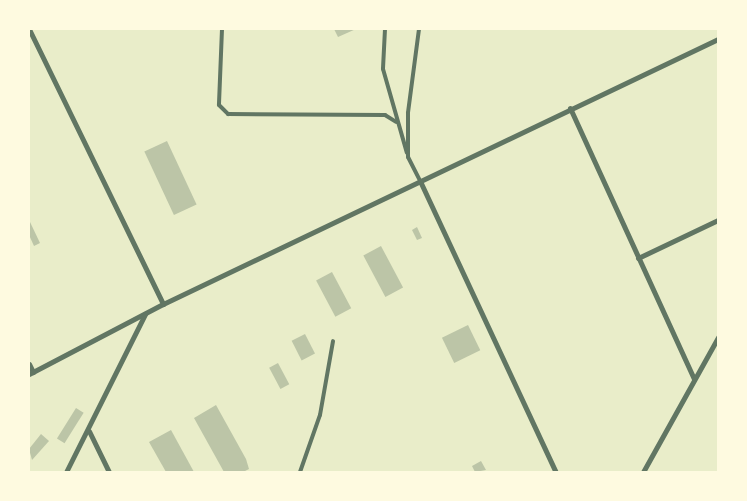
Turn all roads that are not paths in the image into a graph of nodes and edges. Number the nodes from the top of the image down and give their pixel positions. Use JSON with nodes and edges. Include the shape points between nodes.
{"nodes":[{"id":1,"x":29,"y":29,"type":"edge"},
{"id":2,"x":222,"y":29,"type":"edge"},
{"id":3,"x":385,"y":29,"type":"edge"},
{"id":4,"x":419,"y":29,"type":"edge"},
{"id":5,"x":718,"y":39,"type":"edge"},
{"id":6,"x":570,"y":108,"type":"junction"},
{"id":7,"x":396,"y":122,"type":"junction"},
{"id":8,"x":408,"y":157,"type":"junction"},
{"id":9,"x":420,"y":181,"type":"junction"},
{"id":10,"x":718,"y":220,"type":"edge"},
{"id":11,"x":638,"y":258,"type":"junction"},
{"id":12,"x":162,"y":304,"type":"junction"},
{"id":13,"x":146,"y":313,"type":"junction"},
{"id":14,"x":718,"y":336,"type":"edge"},
{"id":15,"x":333,"y":341,"type":"dead end"},
{"id":16,"x":29,"y":364,"type":"edge"},
{"id":17,"x":31,"y":373,"type":"edge"},
{"id":18,"x":694,"y":380,"type":"junction"},
{"id":19,"x":89,"y":431,"type":"junction"},
{"id":20,"x":66,"y":472,"type":"edge"},
{"id":21,"x":109,"y":472,"type":"edge"},
{"id":22,"x":300,"y":472,"type":"edge"},
{"id":23,"x":556,"y":472,"type":"edge"},
{"id":24,"x":643,"y":472,"type":"edge"}],
"edges":[{"from":1,"to":12,"type":"street"},
{"from":2,"to":7,"type":"lane","via":[[219,105],[228,114],[385,115]]},
{"from":3,"to":7,"type":"lane","via":[[383,69]]},
{"from":4,"to":8,"type":"lane","via":[[408,113]]},
{"from":5,"to":6,"type":"street"},
{"from":6,"to":9,"type":"street"},
{"from":6,"to":11,"type":"street"},
{"from":7,"to":8,"type":"lane"},
{"from":8,"to":9,"type":"lane"},
{"from":9,"to":12,"type":"street"},
{"from":9,"to":23,"type":"street"},
{"from":10,"to":11,"type":"street"},
{"from":11,"to":18,"type":"street"},
{"from":12,"to":13,"type":"street"},
{"from":13,"to":17,"type":"street"},
{"from":13,"to":19,"type":"street"},
{"from":14,"to":18,"type":"street"},
{"from":15,"to":22,"type":"lane","via":[[320,415]]},
{"from":16,"to":17,"type":"street"},
{"from":18,"to":24,"type":"street"},
{"from":19,"to":20,"type":"street"},
{"from":19,"to":21,"type":"street"}]}
